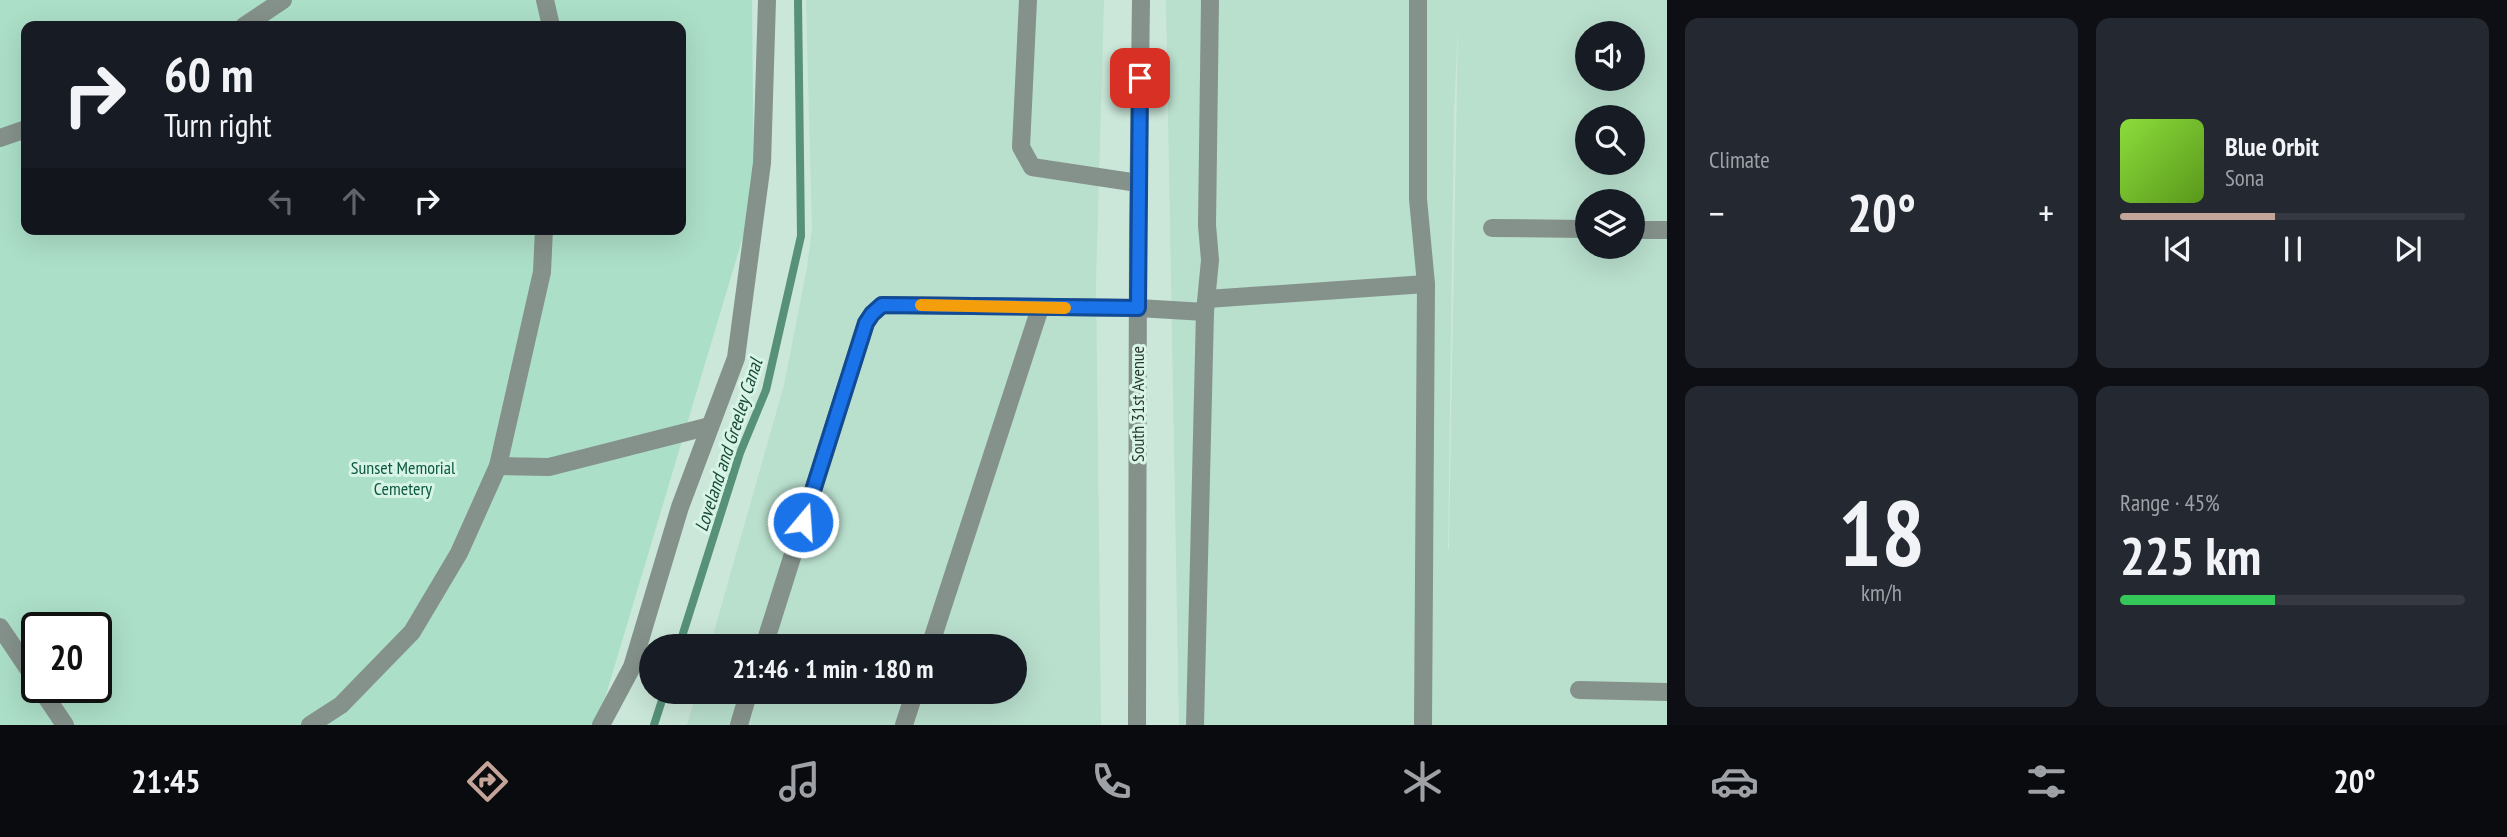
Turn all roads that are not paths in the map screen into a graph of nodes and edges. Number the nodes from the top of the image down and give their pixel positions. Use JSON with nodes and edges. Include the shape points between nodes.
{"nodes":[{"id":1,"x":284,"y":0,"type":"edge"},
{"id":2,"x":545,"y":0,"type":"edge"},
{"id":3,"x":768,"y":0,"type":"edge"},
{"id":4,"x":1028,"y":0,"type":"edge"},
{"id":5,"x":1141,"y":0,"type":"edge"},
{"id":6,"x":1210,"y":0,"type":"edge"},
{"id":7,"x":1418,"y":0,"type":"edge"},
{"id":8,"x":252,"y":21,"type":"edge"},
{"id":9,"x":550,"y":21,"type":"edge"},
{"id":10,"x":21,"y":131,"type":"edge"},
{"id":11,"x":0,"y":138,"type":"edge"},
{"id":12,"x":1139,"y":183,"type":"junction"},
{"id":13,"x":1492,"y":228,"type":"dead end"},
{"id":14,"x":1575,"y":229,"type":"edge"},
{"id":15,"x":1645,"y":230,"type":"edge"},
{"id":16,"x":1667,"y":230,"type":"edge"},
{"id":17,"x":544,"y":235,"type":"edge"},
{"id":18,"x":1426,"y":284,"type":"junction"},
{"id":19,"x":1206,"y":305,"type":"junction"},
{"id":20,"x":1040,"y":307,"type":"junction"},
{"id":21,"x":1138,"y":308,"type":"junction"},
{"id":22,"x":710,"y":426,"type":"junction"},
{"id":23,"x":498,"y":466,"type":"junction"},
{"id":24,"x":0,"y":627,"type":"edge"},
{"id":25,"x":768,"y":634,"type":"edge"},
{"id":26,"x":934,"y":634,"type":"edge"},
{"id":27,"x":21,"y":658,"type":"edge"},
{"id":28,"x":1579,"y":690,"type":"dead end"},
{"id":29,"x":1667,"y":692,"type":"edge"},
{"id":30,"x":50,"y":703,"type":"edge"},
{"id":31,"x":745,"y":704,"type":"edge"},
{"id":32,"x":911,"y":704,"type":"edge"},
{"id":33,"x":65,"y":725,"type":"edge"},
{"id":34,"x":310,"y":725,"type":"edge"},
{"id":35,"x":601,"y":725,"type":"edge"},
{"id":36,"x":738,"y":725,"type":"edge"},
{"id":37,"x":904,"y":725,"type":"edge"},
{"id":38,"x":1137,"y":725,"type":"edge"},
{"id":39,"x":1195,"y":725,"type":"edge"},
{"id":40,"x":1423,"y":725,"type":"edge"}],
"edges":[{"from":1,"to":8,"type":"street"},
{"from":2,"to":9,"type":"street"},
{"from":3,"to":22,"type":"street","via":[[762,163],[736,358]]},
{"from":4,"to":12,"type":"street","via":[[1021,147],[1032,167]]},
{"from":5,"to":12,"type":"street","name":"South 31st Avenue"},
{"from":6,"to":19,"type":"street"},
{"from":7,"to":18,"type":"street","via":[[1418,199]]},
{"from":10,"to":11,"type":"street"},
{"from":12,"to":21,"type":"street","name":"South 31st Avenue"},
{"from":13,"to":14,"type":"street"},
{"from":15,"to":16,"type":"street"},
{"from":17,"to":23,"type":"street","via":[[542,272]]},
{"from":18,"to":19,"type":"street","via":[[1260,295]]},
{"from":18,"to":40,"type":"street"},
{"from":19,"to":21,"type":"street"},
{"from":19,"to":39,"type":"street"},
{"from":20,"to":21,"type":"street"},
{"from":20,"to":25,"type":"street","via":[[882,305],[872,314]]},
{"from":20,"to":26,"type":"street"},
{"from":21,"to":38,"type":"street","name":"South 31st Avenue"},
{"from":22,"to":23,"type":"street","via":[[548,467]]},
{"from":22,"to":35,"type":"street","via":[[680,507],[632,667]]},
{"from":23,"to":34,"type":"street","via":[[459,553],[412,632],[341,705]]},
{"from":24,"to":27,"type":"street"},
{"from":28,"to":29,"type":"street"},
{"from":30,"to":33,"type":"street"},
{"from":31,"to":36,"type":"street"},
{"from":32,"to":37,"type":"street"}]}
